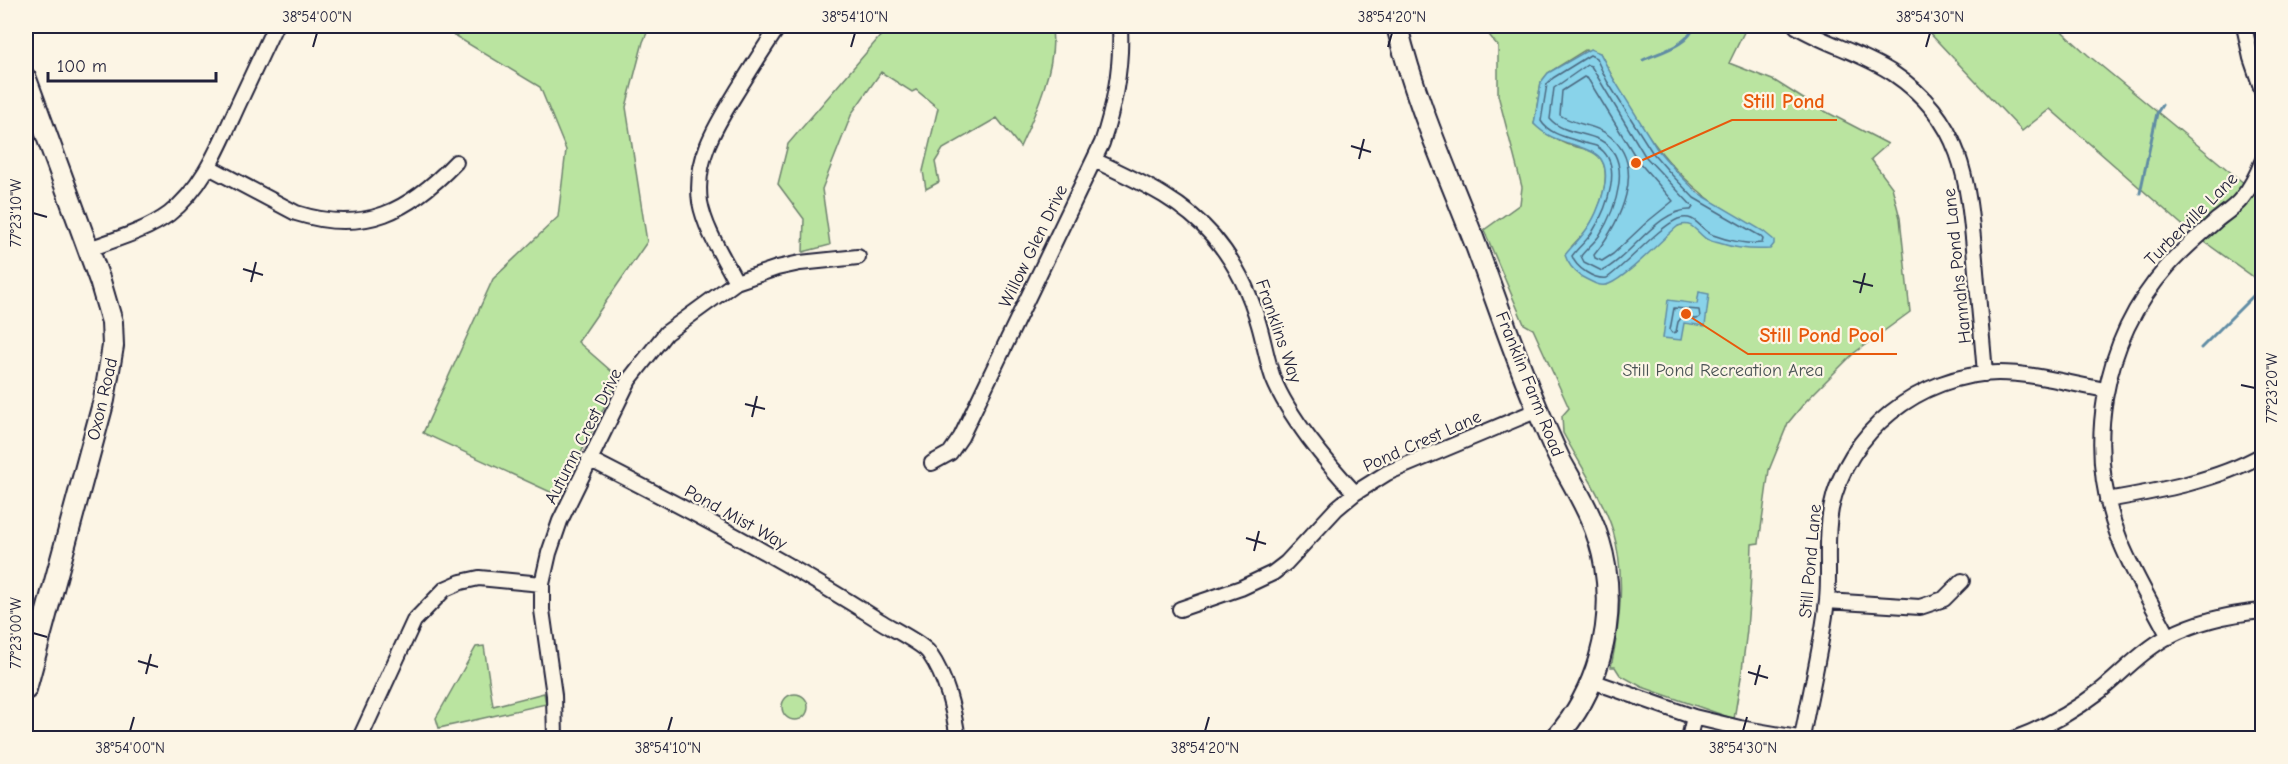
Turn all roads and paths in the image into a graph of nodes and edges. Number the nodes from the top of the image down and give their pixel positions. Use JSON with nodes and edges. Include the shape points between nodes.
{"nodes":[{"id":1,"x":275,"y":26,"type":"edge"},
{"id":2,"x":779,"y":26,"type":"edge"},
{"id":3,"x":1120,"y":26,"type":"edge"},
{"id":4,"x":1397,"y":26,"type":"edge"},
{"id":5,"x":1796,"y":26,"type":"edge"},
{"id":6,"x":2244,"y":26,"type":"edge"},
{"id":7,"x":26,"y":80,"type":"edge"},
{"id":8,"x":2262,"y":90,"type":"edge"},
{"id":9,"x":1094,"y":160,"type":"junction"},
{"id":10,"x":456,"y":162,"type":"dead end"},
{"id":11,"x":2262,"y":162,"type":"edge"},
{"id":12,"x":209,"y":166,"type":"junction"},
{"id":13,"x":89,"y":249,"type":"junction"},
{"id":14,"x":858,"y":257,"type":"dead end"},
{"id":15,"x":736,"y":282,"type":"junction"},
{"id":16,"x":1985,"y":374,"type":"junction"},
{"id":17,"x":2106,"y":390,"type":"junction"},
{"id":18,"x":1538,"y":410,"type":"junction"},
{"id":19,"x":2262,"y":455,"type":"edge"},
{"id":20,"x":589,"y":459,"type":"junction"},
{"id":21,"x":933,"y":463,"type":"dead end"},
{"id":22,"x":1354,"y":493,"type":"junction"},
{"id":23,"x":2107,"y":500,"type":"junction"},
{"id":24,"x":1962,"y":581,"type":"dead end"},
{"id":25,"x":542,"y":584,"type":"junction"},
{"id":26,"x":1827,"y":601,"type":"junction"},
{"id":27,"x":1180,"y":609,"type":"dead end"},
{"id":28,"x":2262,"y":611,"type":"edge"},
{"id":29,"x":2169,"y":637,"type":"junction"},
{"id":30,"x":1592,"y":681,"type":"junction"},
{"id":31,"x":26,"y":689,"type":"edge"},
{"id":32,"x":1694,"y":717,"type":"junction"},
{"id":33,"x":360,"y":738,"type":"edge"},
{"id":34,"x":555,"y":738,"type":"edge"},
{"id":35,"x":958,"y":738,"type":"edge"},
{"id":36,"x":1556,"y":738,"type":"edge"},
{"id":37,"x":1689,"y":738,"type":"edge"},
{"id":38,"x":1800,"y":738,"type":"edge"},
{"id":39,"x":2016,"y":738,"type":"edge"}],
"edges":[{"from":1,"to":12,"type":"street"},
{"from":2,"to":15,"type":"street","via":[[715,126],[701,165],[700,204]]},
{"from":3,"to":9,"type":"street","name":"Willow Glen Drive","via":[[1116,91]]},
{"from":4,"to":18,"type":"street","name":"Franklin Farm Road","via":[[1433,140]]},
{"from":5,"to":16,"type":"street","name":"Hannahs Pond Lane","via":[[1895,74],[1927,103],[1951,138],[1969,194]]},
{"from":6,"to":8,"type":"street"},
{"from":7,"to":13,"type":"street","name":"Oxon Road"},
{"from":9,"to":21,"type":"street","name":"Willow Glen Drive","via":[[962,437],[950,453]]},
{"from":9,"to":22,"type":"street","name":"Franklins Way","via":[[1175,201],[1225,251],[1250,296],[1283,399]]},
{"from":10,"to":12,"type":"street","via":[[426,192],[400,208],[371,218],[338,222],[296,213]]},
{"from":11,"to":17,"type":"street","name":"Turberville Lane","via":[[2240,201],[2177,255],[2144,297],[2120,343]]},
{"from":12,"to":13,"type":"street","via":[[190,194],[168,214],[138,231]]},
{"from":13,"to":31,"type":"street","name":"Oxon Road","via":[[111,322],[112,361]]},
{"from":14,"to":15,"type":"street","name":"Autumn Crest Drive","via":[[800,263]]},
{"from":15,"to":20,"type":"street","name":"Autumn Crest Drive","via":[[666,333],[647,355],[629,380]]},
{"from":16,"to":17,"type":"street","name":"Still Pond Lane","via":[[2022,374]]},
{"from":16,"to":26,"type":"street","name":"Still Pond Lane","via":[[1935,386],[1915,396],[1883,419],[1857,449],[1831,507]]},
{"from":17,"to":23,"type":"street","name":"Turberville Lane","via":[[2101,442]]},
{"from":18,"to":22,"type":"street","name":"Pond Crest Lane","via":[[1387,473]]},
{"from":18,"to":30,"type":"street","name":"Franklin Farm Road","via":[[1594,524],[1605,567],[1608,615]]},
{"from":19,"to":23,"type":"street","via":[[2210,477]]},
{"from":20,"to":25,"type":"street","name":"Autumn Crest Drive","via":[[558,526]]},
{"from":20,"to":35,"type":"street","name":"Pond Mist Way","via":[[670,501],[928,651],[951,696]]},
{"from":22,"to":27,"type":"street","name":"Pond Crest Lane","via":[[1273,573]]},
{"from":23,"to":29,"type":"street","name":"Turberville Lane","via":[[2121,545]]},
{"from":24,"to":26,"type":"street","via":[[1944,599],[1920,607]]},
{"from":25,"to":33,"type":"street","via":[[479,578],[445,589],[414,621]]},
{"from":25,"to":34,"type":"street","name":"Autumn Crest Drive"},
{"from":26,"to":38,"type":"street","name":"Still Pond Lane"},
{"from":28,"to":29,"type":"street","via":[[2212,620]]},
{"from":29,"to":39,"type":"street","via":[[2080,706]]},
{"from":30,"to":32,"type":"street"},
{"from":30,"to":36,"type":"street","name":"Franklin Farm Road"},
{"from":32,"to":37,"type":"street"},
{"from":32,"to":38,"type":"street"}]}
